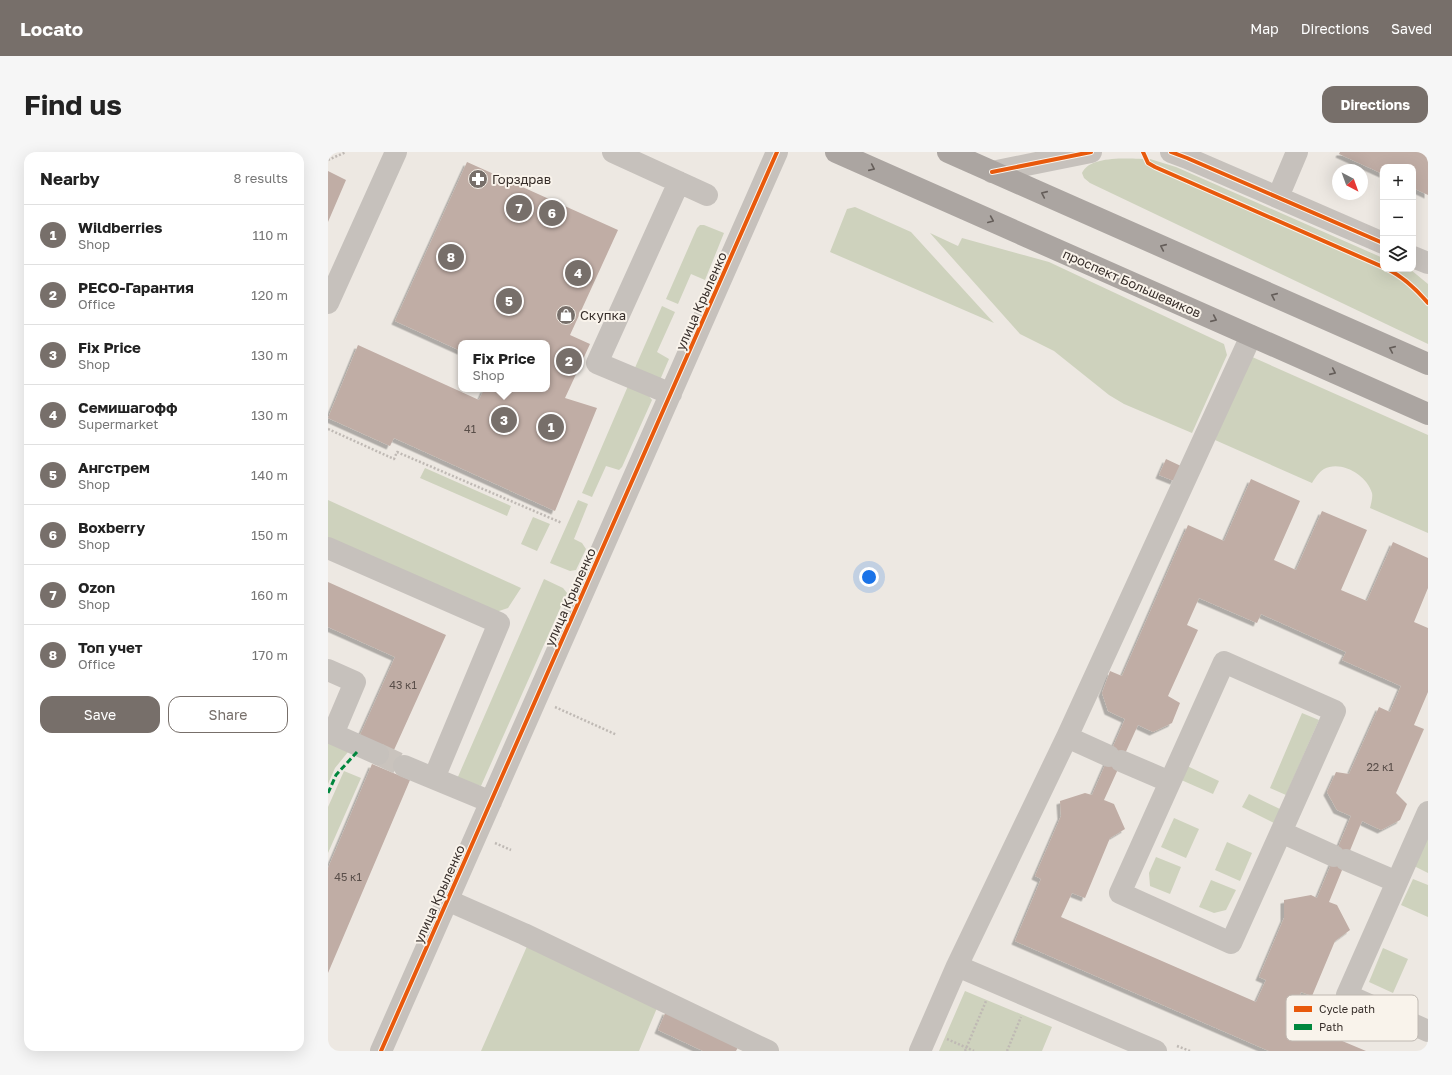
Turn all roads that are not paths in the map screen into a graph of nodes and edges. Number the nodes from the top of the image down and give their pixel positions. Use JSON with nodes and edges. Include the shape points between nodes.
{"nodes":[{"id":1,"x":396,"y":152,"type":"edge"},
{"id":2,"x":613,"y":152,"type":"edge"},
{"id":3,"x":777,"y":152,"type":"edge"},
{"id":4,"x":836,"y":152,"type":"edge"},
{"id":5,"x":948,"y":152,"type":"edge"},
{"id":6,"x":1091,"y":152,"type":"edge"},
{"id":7,"x":1171,"y":152,"type":"edge"},
{"id":8,"x":1297,"y":152,"type":"edge"},
{"id":9,"x":992,"y":172,"type":"junction"},
{"id":10,"x":679,"y":182,"type":"junction"},
{"id":11,"x":707,"y":195,"type":"dead end"},
{"id":12,"x":1278,"y":196,"type":"junction"},
{"id":13,"x":1380,"y":242,"type":"edge"},
{"id":14,"x":328,"y":303,"type":"edge"},
{"id":15,"x":1251,"y":336,"type":"junction"},
{"id":16,"x":1428,"y":364,"type":"edge"},
{"id":17,"x":671,"y":394,"type":"junction"},
{"id":18,"x":1428,"y":414,"type":"edge"},
{"id":19,"x":328,"y":548,"type":"edge"},
{"id":20,"x":328,"y":670,"type":"edge"},
{"id":21,"x":1066,"y":737,"type":"junction"},
{"id":22,"x":378,"y":754,"type":"tunnel mouth"},
{"id":23,"x":404,"y":766,"type":"tunnel mouth"},
{"id":24,"x":434,"y":778,"type":"junction"},
{"id":25,"x":1170,"y":782,"type":"junction"},
{"id":26,"x":491,"y":802,"type":"junction"},
{"id":27,"x":1428,"y":812,"type":"edge"},
{"id":28,"x":1281,"y":832,"type":"junction"},
{"id":29,"x":1397,"y":882,"type":"junction"},
{"id":30,"x":447,"y":900,"type":"junction"},
{"id":31,"x":957,"y":966,"type":"junction"},
{"id":32,"x":1347,"y":995,"type":"edge"},
{"id":33,"x":1418,"y":1027,"type":"edge"},
{"id":34,"x":1428,"y":1031,"type":"edge"},
{"id":35,"x":1126,"y":1045,"type":"edge"},
{"id":36,"x":1166,"y":1048,"type":"edge"},
{"id":37,"x":381,"y":1051,"type":"edge"},
{"id":38,"x":768,"y":1051,"type":"edge"},
{"id":39,"x":920,"y":1051,"type":"edge"}],
"edges":[{"from":1,"to":14,"type":"street"},
{"from":2,"to":10,"type":"street"},
{"from":3,"to":17,"type":"street","name":"улица Крыленко"},
{"from":4,"to":15,"type":"main road","name":"проспект Большевиков","one_way":true},
{"from":5,"to":9,"type":"main road"},
{"from":6,"to":9,"type":"street"},
{"from":7,"to":12,"type":"street"},
{"from":8,"to":12,"type":"street"},
{"from":16,"to":9,"type":"main road","one_way":true},
{"from":10,"to":11,"type":"street"},
{"from":10,"to":17,"type":"street","via":[[597,363]]},
{"from":12,"to":13,"type":"street"},
{"from":15,"to":18,"type":"main road","name":"проспект Большевиков","one_way":true},
{"from":15,"to":21,"type":"street"},
{"from":17,"to":26,"type":"street","name":"улица Крыленко"},
{"from":19,"to":24,"type":"street","via":[[499,623]]},
{"from":20,"to":22,"type":"street","via":[[355,682],[333,734]]},
{"from":21,"to":25,"type":"street"},
{"from":21,"to":31,"type":"street"},
{"from":23,"to":24,"type":"street"},
{"from":24,"to":26,"type":"street"},
{"from":25,"to":28,"type":"street","via":[[1120,893],[1224,940],[1232,943]]},
{"from":25,"to":28,"type":"street","via":[[1224,662],[1335,711]]},
{"from":26,"to":30,"type":"street","name":"улица Крыленко"},
{"from":27,"to":29,"type":"street"},
{"from":28,"to":29,"type":"street"},
{"from":29,"to":32,"type":"street"},
{"from":30,"to":37,"type":"street","name":"улица Крыленко"},
{"from":30,"to":38,"type":"street","via":[[524,934]]},
{"from":31,"to":35,"type":"street"},
{"from":31,"to":39,"type":"street"},
{"from":33,"to":34,"type":"street"},
{"from":35,"to":36,"type":"street"}]}
